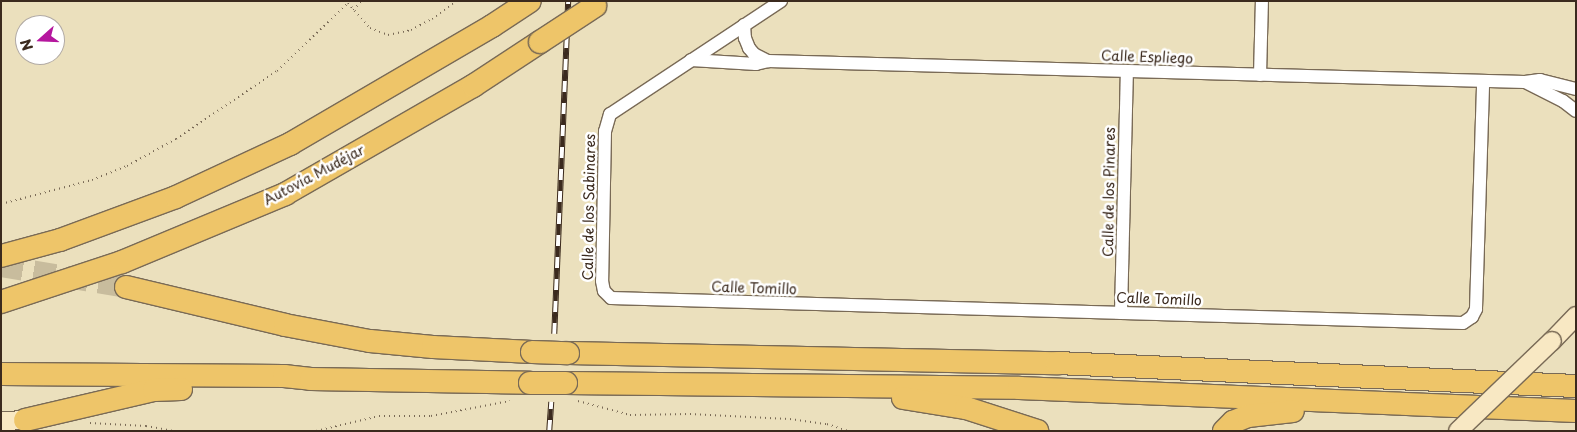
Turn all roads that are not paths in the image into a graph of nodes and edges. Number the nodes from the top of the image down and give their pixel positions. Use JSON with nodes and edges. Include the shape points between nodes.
{"nodes":[{"id":1,"x":530,"y":1,"type":"edge"},
{"id":2,"x":781,"y":1,"type":"edge"},
{"id":3,"x":1262,"y":1,"type":"edge"},
{"id":4,"x":599,"y":4,"type":"edge"},
{"id":5,"x":744,"y":25,"type":"junction"},
{"id":6,"x":692,"y":60,"type":"junction"},
{"id":7,"x":768,"y":61,"type":"junction"},
{"id":8,"x":1127,"y":71,"type":"junction"},
{"id":9,"x":1260,"y":75,"type":"junction"},
{"id":10,"x":1483,"y":80,"type":"junction"},
{"id":11,"x":1525,"y":82,"type":"junction"},
{"id":12,"x":1576,"y":89,"type":"edge"},
{"id":13,"x":1576,"y":111,"type":"edge"},
{"id":14,"x":1,"y":256,"type":"edge"},
{"id":15,"x":126,"y":287,"type":"tunnel mouth"},
{"id":16,"x":606,"y":294,"type":"joint"},
{"id":17,"x":1,"y":302,"type":"edge"},
{"id":18,"x":1121,"y":313,"type":"junction"},
{"id":19,"x":1576,"y":316,"type":"edge"},
{"id":20,"x":1576,"y":371,"type":"edge"},
{"id":21,"x":1,"y":374,"type":"edge"},
{"id":22,"x":1382,"y":376,"type":"junction"},
{"id":23,"x":311,"y":379,"type":"junction"},
{"id":24,"x":1576,"y":386,"type":"edge"},
{"id":25,"x":815,"y":387,"type":"junction"},
{"id":26,"x":1394,"y":404,"type":"junction"},
{"id":27,"x":1576,"y":411,"type":"edge"},
{"id":28,"x":25,"y":420,"type":"joint"},
{"id":29,"x":1,"y":421,"type":"edge"},
{"id":30,"x":1037,"y":431,"type":"edge"},
{"id":31,"x":1224,"y":431,"type":"edge"},
{"id":32,"x":1458,"y":431,"type":"edge"}],
"edges":[{"from":1,"to":14,"type":"highway","via":[[282,148],[176,198],[60,240]]},
{"from":2,"to":5,"type":"street","name":"Calle de los Sabinares"},
{"from":3,"to":9,"type":"street"},
{"from":4,"to":17,"type":"highway","name":"Autovía Mudéjar","bridge":true,"via":[[473,86],[285,194],[122,262]]},
{"from":5,"to":6,"type":"street","name":"Calle de los Sabinares"},
{"from":5,"to":7,"type":"street","via":[[749,48]]},
{"from":6,"to":7,"type":"street","name":"Calle Espliego","via":[[756,64]]},
{"from":6,"to":16,"type":"street","name":"Calle de los Sabinares","via":[[620,106],[608,119],[605,131],[602,281]]},
{"from":7,"to":8,"type":"street","name":"Calle Espliego"},
{"from":8,"to":9,"type":"street","name":"Calle Espliego"},
{"from":8,"to":18,"type":"street","name":"Calle de los Pinares"},
{"from":9,"to":10,"type":"street","name":"Calle Espliego"},
{"from":10,"to":11,"type":"street","name":"Calle Espliego"},
{"from":10,"to":18,"type":"street","name":"Calle Tomillo","via":[[1476,309],[1468,320],[1454,324]]},
{"from":11,"to":12,"type":"street","name":"Calle Espliego","via":[[1547,80]]},
{"from":11,"to":13,"type":"street","name":"Calle Espliego"},
{"from":15,"to":22,"type":"highway","bridge":true,"via":[[370,341],[433,347]]},
{"from":16,"to":18,"type":"street","name":"Calle Tomillo","via":[[616,299]]},
{"from":19,"to":32,"type":"street","bridge":true},
{"from":20,"to":22,"type":"highway","via":[[1408,366]]},
{"from":21,"to":23,"type":"highway","via":[[284,376]]},
{"from":22,"to":24,"type":"highway"},
{"from":23,"to":25,"type":"highway","bridge":true,"via":[[530,383],[572,392]]},
{"from":23,"to":28,"type":"highway","via":[[285,386],[154,390]]},
{"from":25,"to":26,"type":"highway","via":[[1019,388]]},
{"from":25,"to":30,"type":"highway","via":[[843,394],[910,399],[966,408]]},
{"from":26,"to":27,"type":"highway"},
{"from":26,"to":31,"type":"highway","via":[[1365,412],[1266,413],[1233,422]]},
{"from":28,"to":29,"type":"street"}]}
